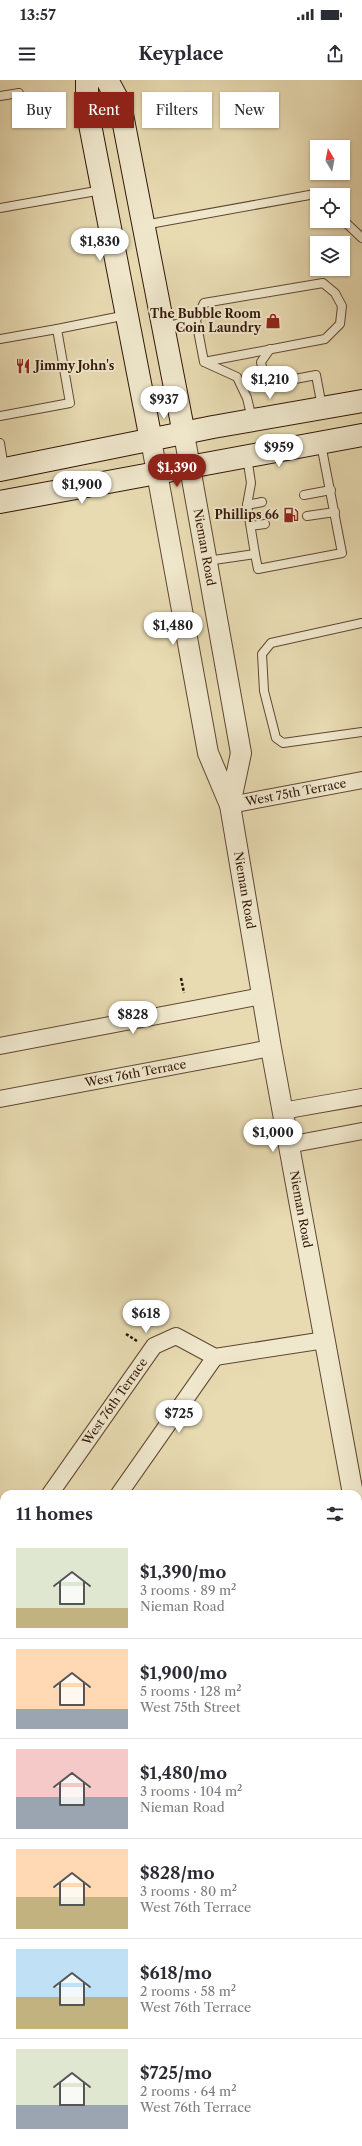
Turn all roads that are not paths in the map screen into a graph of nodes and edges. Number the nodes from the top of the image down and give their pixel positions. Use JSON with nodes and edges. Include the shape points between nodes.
{"nodes":[{"id":1,"x":87,"y":80,"type":"edge"},
{"id":2,"x":106,"y":80,"type":"edge"},
{"id":3,"x":12,"y":94,"type":"edge"},
{"id":4,"x":0,"y":96,"type":"edge"},
{"id":5,"x":103,"y":190,"type":"junction"},
{"id":6,"x":310,"y":195,"type":"edge"},
{"id":7,"x":0,"y":208,"type":"edge"},
{"id":8,"x":144,"y":225,"type":"junction"},
{"id":9,"x":350,"y":227,"type":"edge"},
{"id":10,"x":362,"y":238,"type":"edge"},
{"id":11,"x":127,"y":315,"type":"junction"},
{"id":12,"x":196,"y":320,"type":"junction"},
{"id":13,"x":164,"y":327,"type":"junction"},
{"id":14,"x":57,"y":329,"type":"junction"},
{"id":15,"x":0,"y":339,"type":"edge"},
{"id":16,"x":270,"y":349,"type":"junction"},
{"id":17,"x":204,"y":362,"type":"junction"},
{"id":18,"x":362,"y":401,"type":"edge"},
{"id":19,"x":322,"y":408,"type":"junction"},
{"id":20,"x":0,"y":416,"type":"edge"},
{"id":21,"x":252,"y":420,"type":"junction"},
{"id":22,"x":184,"y":434,"type":"junction"},
{"id":23,"x":362,"y":435,"type":"edge"},
{"id":24,"x":151,"y":440,"type":"junction"},
{"id":25,"x":0,"y":443,"type":"edge"},
{"id":26,"x":321,"y":443,"type":"junction"},
{"id":27,"x":248,"y":457,"type":"junction"},
{"id":28,"x":190,"y":468,"type":"junction"},
{"id":29,"x":2,"y":469,"type":"edge"},
{"id":30,"x":158,"y":474,"type":"junction"},
{"id":31,"x":331,"y":490,"type":"junction"},
{"id":32,"x":304,"y":495,"type":"dead end"},
{"id":33,"x":0,"y":502,"type":"edge"},
{"id":34,"x":262,"y":502,"type":"dead end"},
{"id":35,"x":247,"y":505,"type":"junction"},
{"id":36,"x":335,"y":512,"type":"junction"},
{"id":37,"x":307,"y":516,"type":"dead end"},
{"id":38,"x":265,"y":524,"type":"dead end"},
{"id":39,"x":251,"y":526,"type":"junction"},
{"id":40,"x":255,"y":554,"type":"junction"},
{"id":41,"x":207,"y":561,"type":"junction"},
{"id":42,"x":362,"y":623,"type":"edge"},
{"id":43,"x":362,"y":732,"type":"edge"},
{"id":44,"x":362,"y":780,"type":"edge"},
{"id":45,"x":230,"y":806,"type":"junction"},
{"id":46,"x":262,"y":996,"type":"junction"},
{"id":47,"x":0,"y":1046,"type":"edge"},
{"id":48,"x":271,"y":1048,"type":"junction"},
{"id":49,"x":362,"y":1097,"type":"edge"},
{"id":50,"x":0,"y":1099,"type":"edge"},
{"id":51,"x":282,"y":1111,"type":"junction"},
{"id":52,"x":362,"y":1131,"type":"edge"},
{"id":53,"x":288,"y":1145,"type":"junction"},
{"id":54,"x":325,"y":1340,"type":"junction"},
{"id":55,"x":215,"y":1358,"type":"junction"},
{"id":56,"x":53,"y":1490,"type":"edge"},
{"id":57,"x":122,"y":1490,"type":"edge"},
{"id":58,"x":352,"y":1490,"type":"edge"}],
"edges":[{"from":1,"to":5,"type":"main road","name":"Nieman Road","via":[[87,108]]},
{"from":2,"to":8,"type":"main road","name":"Nieman Road","via":[[120,104]]},
{"from":3,"to":4,"type":"lane"},
{"from":5,"to":7,"type":"lane"},
{"from":5,"to":11,"type":"main road","name":"Nieman Road"},
{"from":6,"to":8,"type":"lane"},
{"from":8,"to":13,"type":"main road","name":"Nieman Road"},
{"from":9,"to":10,"type":"lane"},
{"from":11,"to":14,"type":"lane"},
{"from":11,"to":24,"type":"main road","name":"Nieman Road"},
{"from":12,"to":13,"type":"lane"},
{"from":12,"to":16,"type":"lane","via":[[204,303],[323,283],[335,293],[342,306],[340,324],[324,339]]},
{"from":12,"to":17,"type":"lane"},
{"from":13,"to":22,"type":"main road","name":"Nieman Road"},
{"from":14,"to":15,"type":"lane"},
{"from":14,"to":20,"type":"lane","via":[[70,403]]},
{"from":16,"to":17,"type":"lane"},
{"from":16,"to":19,"type":"lane","via":[[261,362],[263,372],[274,383],[316,375]]},
{"from":17,"to":21,"type":"lane","via":[[237,377],[247,398]]},
{"from":18,"to":19,"type":"main road"},
{"from":19,"to":21,"type":"main road"},
{"from":21,"to":22,"type":"main road"},
{"from":22,"to":24,"type":"main road"},
{"from":22,"to":28,"type":"street","name":"Nieman Road"},
{"from":23,"to":26,"type":"main road"},
{"from":24,"to":29,"type":"main road"},
{"from":24,"to":30,"type":"street","name":"Nieman Road"},
{"from":25,"to":29,"type":"lane"},
{"from":26,"to":27,"type":"main road"},
{"from":26,"to":31,"type":"lane"},
{"from":27,"to":28,"type":"main road"},
{"from":27,"to":35,"type":"lane","via":[[251,483]]},
{"from":28,"to":30,"type":"main road"},
{"from":28,"to":41,"type":"street","name":"Nieman Road"},
{"from":30,"to":33,"type":"main road"},
{"from":30,"to":45,"type":"street","name":"Nieman Road","via":[[208,753]]},
{"from":31,"to":32,"type":"lane"},
{"from":31,"to":36,"type":"lane"},
{"from":34,"to":35,"type":"lane"},
{"from":35,"to":39,"type":"lane"},
{"from":36,"to":37,"type":"lane"},
{"from":36,"to":40,"type":"lane","via":[[342,553],[258,570]]},
{"from":38,"to":39,"type":"lane"},
{"from":39,"to":40,"type":"lane"},
{"from":40,"to":41,"type":"lane"},
{"from":41,"to":45,"type":"street","name":"Nieman Road","via":[[241,753]]},
{"from":42,"to":43,"type":"lane","via":[[271,643],[262,654],[264,691],[276,738],[283,743]]},
{"from":44,"to":45,"type":"street","name":"West 75th Terrace"},
{"from":45,"to":46,"type":"street","name":"Nieman Road"},
{"from":46,"to":47,"type":"street"},
{"from":46,"to":48,"type":"street","name":"Nieman Road"},
{"from":48,"to":50,"type":"street","name":"West 76th Terrace"},
{"from":48,"to":51,"type":"street","name":"Nieman Road"},
{"from":49,"to":51,"type":"street"},
{"from":51,"to":53,"type":"street","name":"Nieman Road"},
{"from":52,"to":53,"type":"street"},
{"from":53,"to":54,"type":"street","name":"Nieman Road"},
{"from":54,"to":55,"type":"street"},
{"from":54,"to":58,"type":"street","name":"Nieman Road"},
{"from":55,"to":56,"type":"street","name":"West 76th Terrace","via":[[176,1336],[154,1346]]},
{"from":55,"to":57,"type":"street"}]}
